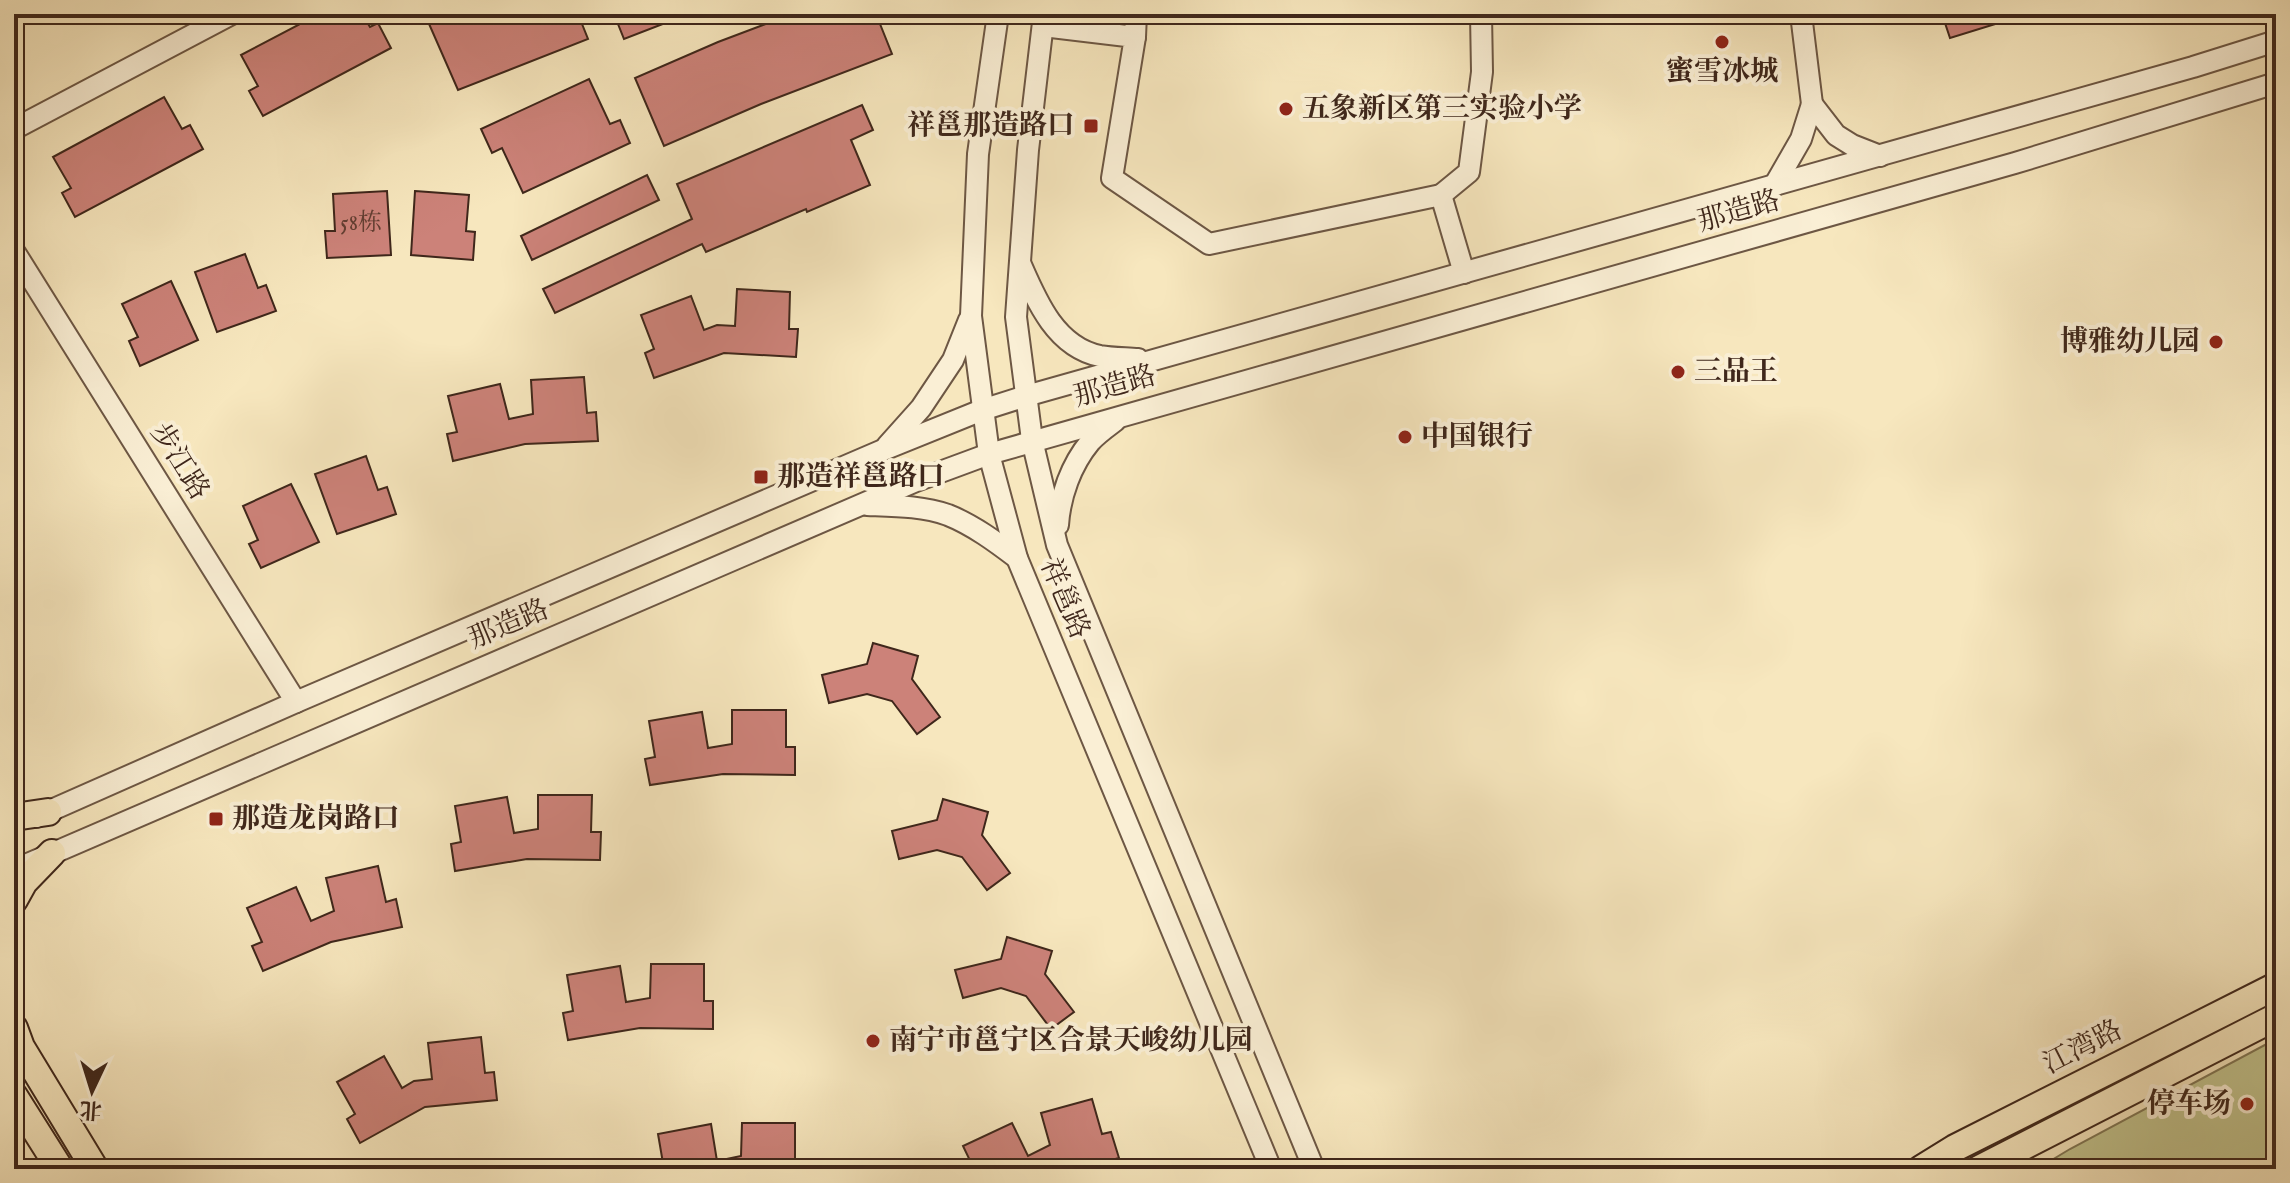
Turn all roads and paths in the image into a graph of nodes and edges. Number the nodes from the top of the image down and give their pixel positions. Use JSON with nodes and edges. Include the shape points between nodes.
{"nodes":[{"id":1,"x":232,"y":14,"type":"edge"},
{"id":2,"x":998,"y":14,"type":"edge"},
{"id":3,"x":1136,"y":14,"type":"edge"},
{"id":4,"x":1481,"y":14,"type":"edge"},
{"id":5,"x":1801,"y":14,"type":"edge"},
{"id":6,"x":1044,"y":20,"type":"edge"},
{"id":7,"x":1135,"y":37,"type":"junction"},
{"id":8,"x":2276,"y":41,"type":"edge"},
{"id":9,"x":2276,"y":83,"type":"edge"},
{"id":10,"x":1812,"y":104,"type":"junction"},
{"id":11,"x":14,"y":129,"type":"edge"},
{"id":12,"x":1880,"y":156,"type":"junction"},
{"id":13,"x":1774,"y":186,"type":"junction"},
{"id":14,"x":1441,"y":195,"type":"junction"},
{"id":15,"x":14,"y":251,"type":"edge"},
{"id":16,"x":1019,"y":262,"type":"junction"},
{"id":17,"x":1464,"y":273,"type":"junction"},
{"id":18,"x":971,"y":316,"type":"junction"},
{"id":19,"x":1154,"y":360,"type":"junction"},
{"id":20,"x":1026,"y":396,"type":"junction"},
{"id":21,"x":982,"y":410,"type":"junction"},
{"id":22,"x":1122,"y":414,"type":"junction"},
{"id":23,"x":1032,"y":440,"type":"junction"},
{"id":24,"x":883,"y":450,"type":"junction"},
{"id":25,"x":989,"y":454,"type":"junction"},
{"id":26,"x":859,"y":505,"type":"junction"},
{"id":27,"x":1057,"y":545,"type":"junction"},
{"id":28,"x":1017,"y":558,"type":"junction"},
{"id":29,"x":296,"y":702,"type":"junction"},
{"id":30,"x":48,"y":812,"type":"junction"},
{"id":31,"x":14,"y":817,"type":"edge"},
{"id":32,"x":14,"y":826,"type":"edge"},
{"id":33,"x":52,"y":853,"type":"junction"},
{"id":34,"x":14,"y":870,"type":"edge"},
{"id":35,"x":14,"y":900,"type":"edge"},
{"id":36,"x":2276,"y":986,"type":"edge"},
{"id":37,"x":2276,"y":1017,"type":"edge"},
{"id":38,"x":14,"y":1028,"type":"edge"},
{"id":39,"x":14,"y":1096,"type":"edge"},
{"id":40,"x":60,"y":1169,"type":"edge"},
{"id":41,"x":95,"y":1169,"type":"edge"},
{"id":42,"x":1271,"y":1169,"type":"edge"},
{"id":43,"x":1314,"y":1169,"type":"edge"},
{"id":44,"x":1921,"y":1169,"type":"edge"},
{"id":45,"x":1979,"y":1169,"type":"edge"}],
"edges":[{"from":1,"to":11,"type":"street"},
{"from":2,"to":18,"type":"street","name":"祥邕路","via":[[978,154]]},
{"from":3,"to":7,"type":"street"},
{"from":4,"to":14,"type":"street","via":[[1482,72],[1469,172]]},
{"from":5,"to":10,"type":"street"},
{"from":6,"to":7,"type":"street"},
{"from":6,"to":16,"type":"street","name":"祥邕路"},
{"from":7,"to":14,"type":"street","via":[[1112,178],[1209,244]]},
{"from":8,"to":12,"type":"street","name":"那造路"},
{"from":9,"to":22,"type":"street","name":"那造路","via":[[2015,163]]},
{"from":10,"to":12,"type":"street","via":[[1836,135]]},
{"from":10,"to":13,"type":"street","via":[[1801,139]]},
{"from":12,"to":13,"type":"street","name":"那造路"},
{"from":13,"to":17,"type":"street","name":"那造路"},
{"from":14,"to":17,"type":"street"},
{"from":15,"to":29,"type":"street","name":"步江路"},
{"from":16,"to":19,"type":"street","via":[[1039,305],[1064,339],[1097,355]]},
{"from":16,"to":20,"type":"street","name":"祥邕路","via":[[1016,317]]},
{"from":17,"to":19,"type":"street","name":"那造路"},
{"from":18,"to":21,"type":"street","name":"祥邕路"},
{"from":18,"to":24,"type":"street","via":[[953,360],[921,408]]},
{"from":19,"to":20,"type":"street","name":"那造路"},
{"from":20,"to":21,"type":"street","name":"那造路"},
{"from":20,"to":23,"type":"street","name":"祥邕路"},
{"from":21,"to":24,"type":"street","name":"那造路"},
{"from":21,"to":25,"type":"street","name":"祥邕路"},
{"from":22,"to":23,"type":"street","name":"那造路"},
{"from":22,"to":27,"type":"street","via":[[1091,441],[1072,470],[1060,505]]},
{"from":23,"to":25,"type":"street","name":"那造路"},
{"from":23,"to":27,"type":"street","name":"祥邕路"},
{"from":24,"to":29,"type":"street","name":"那造路"},
{"from":25,"to":26,"type":"street","name":"那造路"},
{"from":25,"to":28,"type":"street","name":"祥邕路"},
{"from":26,"to":28,"type":"street","via":[[904,506],[948,515]]},
{"from":26,"to":33,"type":"street","name":"那造路"},
{"from":27,"to":43,"type":"street","name":"祥邕路"},
{"from":28,"to":42,"type":"street","name":"祥邕路"},
{"from":29,"to":30,"type":"street","name":"那造路"},
{"from":30,"to":31,"type":"main road"},
{"from":30,"to":32,"type":"street","name":"那造路"},
{"from":33,"to":34,"type":"street","name":"那造路"},
{"from":33,"to":35,"type":"main road"},
{"from":36,"to":44,"type":"main road","name":"江湾路"},
{"from":37,"to":45,"type":"main road"},
{"from":38,"to":41,"type":"main road"},
{"from":39,"to":40,"type":"main road"}]}
